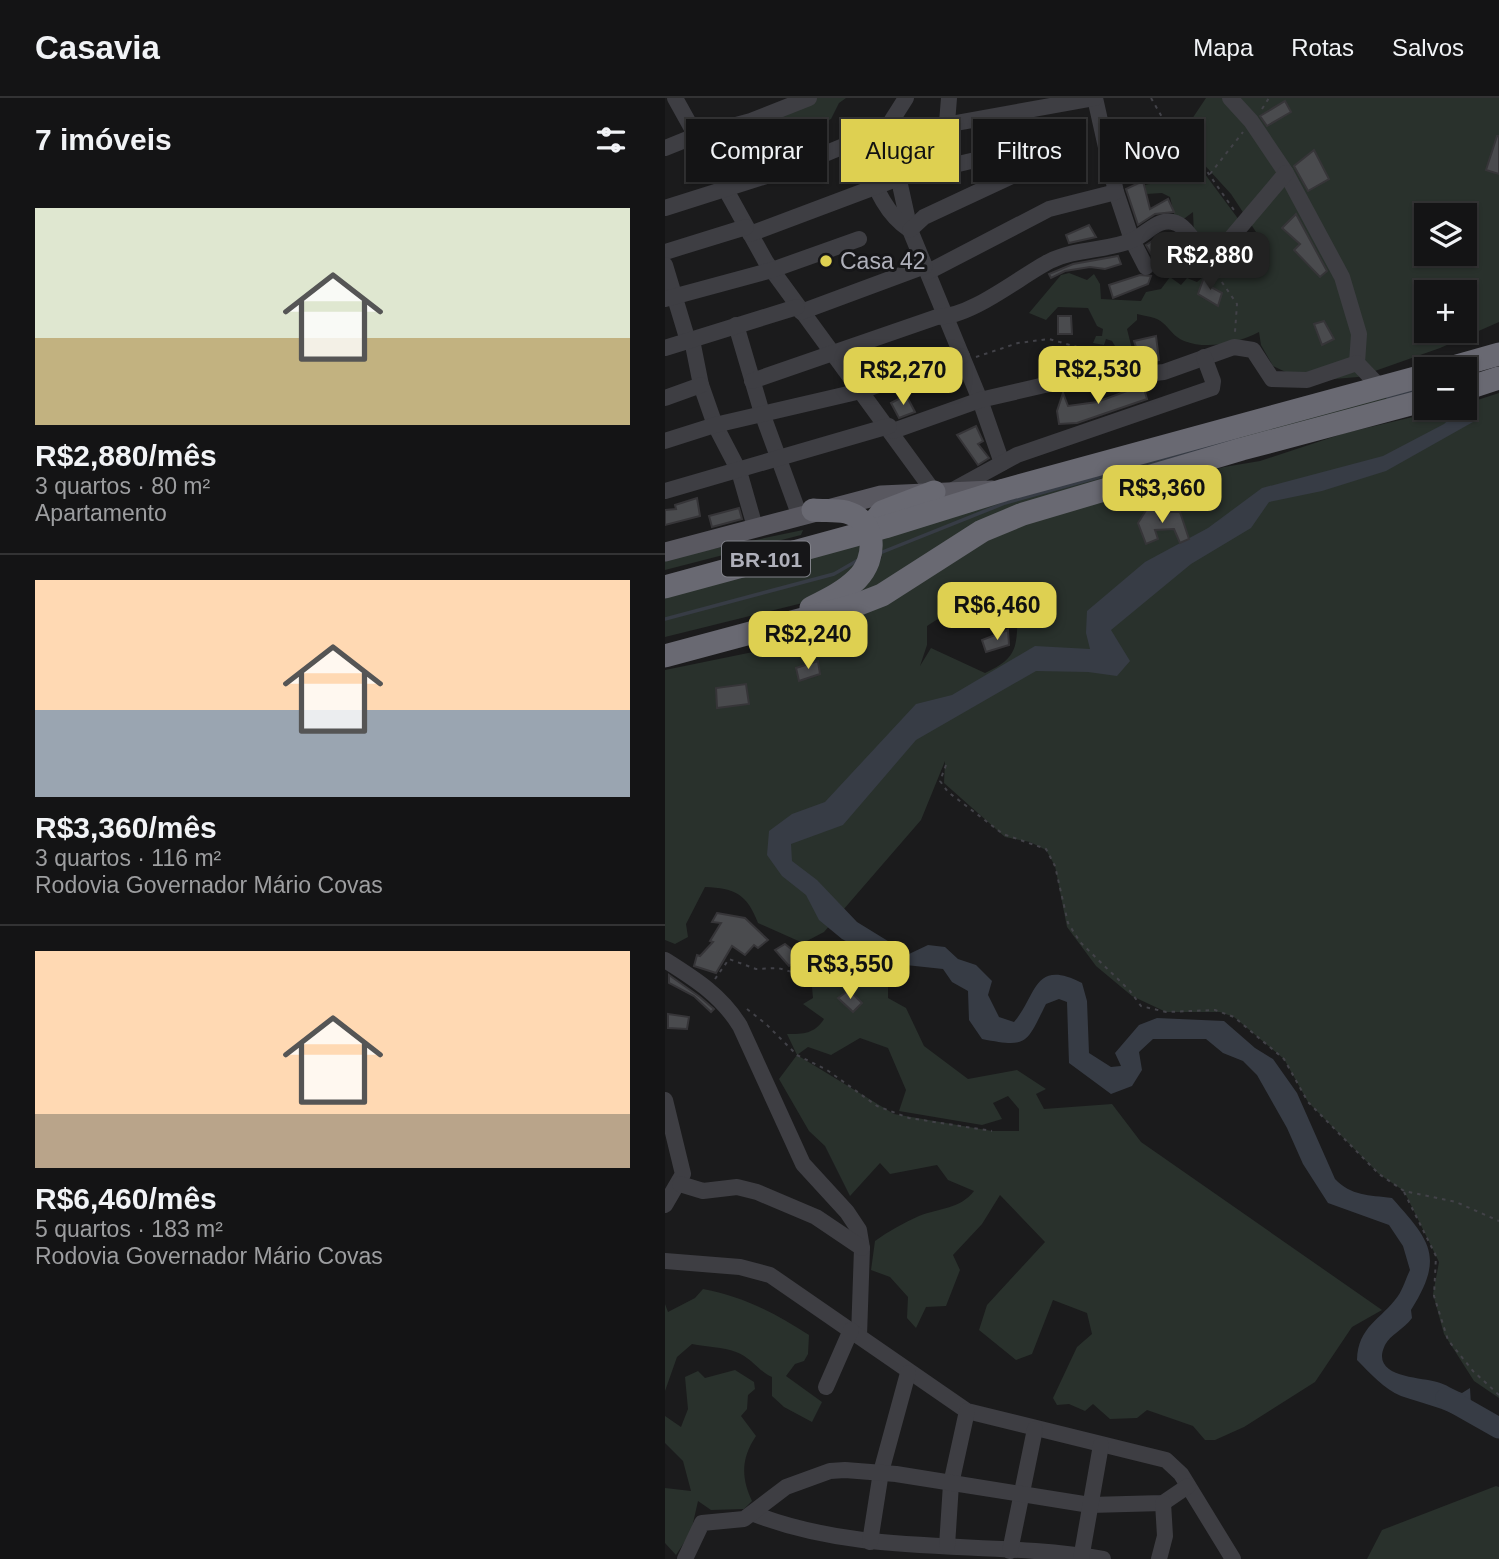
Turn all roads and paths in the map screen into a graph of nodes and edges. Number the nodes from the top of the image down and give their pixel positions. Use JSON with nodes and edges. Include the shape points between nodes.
{"nodes":[{"id":1,"x":675,"y":98,"type":"edge"},
{"id":2,"x":809,"y":98,"type":"edge"},
{"id":3,"x":906,"y":98,"type":"edge"},
{"id":4,"x":949,"y":98,"type":"edge"},
{"id":5,"x":1095,"y":98,"type":"edge"},
{"id":6,"x":1151,"y":98,"type":"edge"},
{"id":7,"x":1230,"y":98,"type":"edge"},
{"id":8,"x":686,"y":119,"type":"edge"},
{"id":9,"x":756,"y":119,"type":"edge"},
{"id":10,"x":895,"y":119,"type":"edge"},
{"id":11,"x":947,"y":119,"type":"edge"},
{"id":12,"x":959,"y":121,"type":"edge"},
{"id":13,"x":1251,"y":121,"type":"junction"},
{"id":14,"x":686,"y":140,"type":"edge"},
{"id":15,"x":841,"y":147,"type":"edge"},
{"id":16,"x":665,"y":148,"type":"edge"},
{"id":17,"x":959,"y":164,"type":"edge"},
{"id":18,"x":1286,"y":173,"type":"junction"},
{"id":19,"x":1210,"y":174,"type":"junction"},
{"id":20,"x":722,"y":182,"type":"edge"},
{"id":21,"x":875,"y":182,"type":"edge"},
{"id":22,"x":888,"y":182,"type":"edge"},
{"id":23,"x":899,"y":182,"type":"edge"},
{"id":24,"x":877,"y":186,"type":"junction"},
{"id":25,"x":727,"y":190,"type":"junction"},
{"id":26,"x":1116,"y":192,"type":"junction"},
{"id":27,"x":665,"y":208,"type":"edge"},
{"id":28,"x":1245,"y":220,"type":"junction"},
{"id":29,"x":910,"y":230,"type":"junction"},
{"id":30,"x":748,"y":231,"type":"junction"},
{"id":31,"x":859,"y":239,"type":"dead end"},
{"id":32,"x":1132,"y":240,"type":"junction"},
{"id":33,"x":665,"y":253,"type":"edge"},
{"id":34,"x":1209,"y":264,"type":"junction"},
{"id":35,"x":665,"y":265,"type":"edge"},
{"id":36,"x":1146,"y":267,"type":"dead end"},
{"id":37,"x":926,"y":269,"type":"junction"},
{"id":38,"x":772,"y":271,"type":"junction"},
{"id":39,"x":669,"y":298,"type":"edge"},
{"id":40,"x":799,"y":309,"type":"junction"},
{"id":41,"x":947,"y":318,"type":"junction"},
{"id":42,"x":736,"y":325,"type":"junction"},
{"id":43,"x":690,"y":341,"type":"junction"},
{"id":44,"x":1234,"y":347,"type":"junction"},
{"id":45,"x":665,"y":348,"type":"edge"},
{"id":46,"x":830,"y":351,"type":"junction"},
{"id":47,"x":991,"y":351,"type":"dead end"},
{"id":48,"x":1499,"y":354,"type":"edge"},
{"id":49,"x":962,"y":355,"type":"junction"},
{"id":50,"x":1204,"y":358,"type":"junction"},
{"id":51,"x":1477,"y":360,"type":"edge"},
{"id":52,"x":1126,"y":361,"type":"dead end"},
{"id":53,"x":1357,"y":363,"type":"junction"},
{"id":54,"x":1414,"y":378,"type":"edge"},
{"id":55,"x":1499,"y":378,"type":"edge"},
{"id":56,"x":751,"y":381,"type":"junction"},
{"id":57,"x":701,"y":385,"type":"junction"},
{"id":58,"x":1477,"y":385,"type":"edge"},
{"id":59,"x":1380,"y":387,"type":"junction"},
{"id":60,"x":860,"y":391,"type":"junction"},
{"id":61,"x":665,"y":398,"type":"edge"},
{"id":62,"x":980,"y":400,"type":"junction"},
{"id":63,"x":1414,"y":403,"type":"edge"},
{"id":64,"x":762,"y":413,"type":"junction"},
{"id":65,"x":715,"y":425,"type":"junction"},
{"id":66,"x":891,"y":429,"type":"junction"},
{"id":67,"x":667,"y":434,"type":"edge"},
{"id":68,"x":779,"y":460,"type":"junction"},
{"id":69,"x":915,"y":462,"type":"junction"},
{"id":70,"x":1002,"y":463,"type":"junction"},
{"id":71,"x":739,"y":471,"type":"junction"},
{"id":72,"x":1004,"y":490,"type":"junction"},
{"id":73,"x":665,"y":491,"type":"edge"},
{"id":74,"x":943,"y":491,"type":"junction"},
{"id":75,"x":905,"y":492,"type":"junction"},
{"id":76,"x":806,"y":512,"type":"junction"},
{"id":77,"x":755,"y":527,"type":"junction"},
{"id":78,"x":868,"y":531,"type":"junction"},
{"id":79,"x":665,"y":552,"type":"edge"},
{"id":80,"x":665,"y":587,"type":"edge"},
{"id":81,"x":777,"y":626,"type":"junction"},
{"id":82,"x":665,"y":656,"type":"edge"},
{"id":83,"x":946,"y":765,"type":"dead end"},
{"id":84,"x":665,"y":960,"type":"edge"},
{"id":85,"x":849,"y":984,"type":"dead end"},
{"id":86,"x":713,"y":992,"type":"junction"},
{"id":87,"x":665,"y":1100,"type":"edge"},
{"id":88,"x":992,"y":1131,"type":"dead end"},
{"id":89,"x":680,"y":1184,"type":"junction"},
{"id":90,"x":1404,"y":1191,"type":"junction"},
{"id":91,"x":665,"y":1205,"type":"edge"},
{"id":92,"x":1499,"y":1221,"type":"edge"},
{"id":93,"x":862,"y":1248,"type":"junction"},
{"id":94,"x":665,"y":1261,"type":"edge"},
{"id":95,"x":855,"y":1333,"type":"junction"},
{"id":96,"x":908,"y":1373,"type":"junction"},
{"id":97,"x":826,"y":1387,"type":"dead end"},
{"id":98,"x":1499,"y":1395,"type":"edge"},
{"id":99,"x":967,"y":1411,"type":"junction"},
{"id":100,"x":1035,"y":1429,"type":"junction"},
{"id":101,"x":1101,"y":1445,"type":"junction"},
{"id":102,"x":881,"y":1472,"type":"junction"},
{"id":103,"x":951,"y":1484,"type":"junction"},
{"id":104,"x":1188,"y":1486,"type":"junction"},
{"id":105,"x":1022,"y":1494,"type":"junction"},
{"id":106,"x":1163,"y":1503,"type":"junction"},
{"id":107,"x":1090,"y":1505,"type":"junction"},
{"id":108,"x":754,"y":1514,"type":"junction"},
{"id":109,"x":870,"y":1542,"type":"junction"},
{"id":110,"x":947,"y":1546,"type":"junction"},
{"id":111,"x":1010,"y":1551,"type":"junction"},
{"id":112,"x":1082,"y":1558,"type":"edge"},
{"id":113,"x":685,"y":1559,"type":"edge"},
{"id":114,"x":1103,"y":1559,"type":"edge"},
{"id":115,"x":1159,"y":1559,"type":"edge"},
{"id":116,"x":1233,"y":1559,"type":"edge"}],
"edges":[{"from":1,"to":8,"type":"street"},
{"from":2,"to":9,"type":"street"},
{"from":3,"to":10,"type":"street"},
{"from":4,"to":11,"type":"street"},
{"from":5,"to":12,"type":"street"},
{"from":5,"to":26,"type":"street"},
{"from":6,"to":19,"type":"path"},
{"from":7,"to":13,"type":"street"},
{"from":13,"to":18,"type":"street"},
{"from":13,"to":19,"type":"path"},
{"from":14,"to":16,"type":"street"},
{"from":15,"to":25,"type":"street"},
{"from":17,"to":29,"type":"street","via":[[1005,153],[1013,154],[1020,165],[1012,177],[925,217]]},
{"from":18,"to":28,"type":"street"},
{"from":18,"to":53,"type":"street","via":[[1346,288],[1359,334]]},
{"from":19,"to":28,"type":"path"},
{"from":20,"to":25,"type":"street"},
{"from":21,"to":24,"type":"street"},
{"from":22,"to":24,"type":"street"},
{"from":23,"to":29,"type":"street"},
{"from":24,"to":29,"type":"street","via":[[892,217]]},
{"from":24,"to":30,"type":"street"},
{"from":25,"to":27,"type":"street"},
{"from":25,"to":30,"type":"street"},
{"from":26,"to":32,"type":"street"},
{"from":26,"to":37,"type":"street","via":[[1049,209]]},
{"from":28,"to":34,"type":"street"},
{"from":29,"to":37,"type":"street"},
{"from":30,"to":33,"type":"street"},
{"from":30,"to":38,"type":"street"},
{"from":31,"to":38,"type":"street"},
{"from":32,"to":34,"type":"street","via":[[1160,222],[1176,223]]},
{"from":32,"to":36,"type":"street"},
{"from":32,"to":41,"type":"street","via":[[1066,254]]},
{"from":34,"to":44,"type":"path","via":[[1237,304]]},
{"from":35,"to":39,"type":"street"},
{"from":37,"to":40,"type":"street"},
{"from":37,"to":41,"type":"street"},
{"from":38,"to":39,"type":"street"},
{"from":38,"to":40,"type":"street"},
{"from":39,"to":43,"type":"street"},
{"from":40,"to":42,"type":"street"},
{"from":40,"to":46,"type":"street"},
{"from":41,"to":46,"type":"street","via":[[937,317]]},
{"from":41,"to":49,"type":"street"},
{"from":42,"to":43,"type":"street"},
{"from":42,"to":56,"type":"street"},
{"from":43,"to":45,"type":"street"},
{"from":43,"to":57,"type":"street"},
{"from":44,"to":50,"type":"street"},
{"from":44,"to":53,"type":"street","via":[[1253,350],[1272,379],[1279,381],[1307,380]]},
{"from":46,"to":56,"type":"street"},
{"from":46,"to":60,"type":"street"},
{"from":47,"to":52,"type":"path","via":[[1019,342],[1057,339]]},
{"from":48,"to":51,"type":"highway"},
{"from":49,"to":60,"type":"street"},
{"from":49,"to":62,"type":"street"},
{"from":50,"to":62,"type":"street","via":[[1164,372],[1049,384]]},
{"from":50,"to":70,"type":"street","via":[[1212,388]]},
{"from":53,"to":59,"type":"street"},
{"from":54,"to":59,"type":"highway","number":"BR-101"},
{"from":55,"to":58,"type":"highway"},
{"from":56,"to":64,"type":"street"},
{"from":57,"to":61,"type":"street"},
{"from":57,"to":65,"type":"street"},
{"from":59,"to":72,"type":"highway","number":"BR-101"},
{"from":60,"to":64,"type":"street"},
{"from":60,"to":66,"type":"street"},
{"from":62,"to":66,"type":"street"},
{"from":62,"to":70,"type":"street"},
{"from":63,"to":81,"type":"highway","via":[[1023,514],[982,531],[882,595]]},
{"from":64,"to":65,"type":"street"},
{"from":64,"to":68,"type":"street"},
{"from":65,"to":67,"type":"street"},
{"from":65,"to":71,"type":"street"},
{"from":66,"to":68,"type":"street"},
{"from":66,"to":69,"type":"street"},
{"from":68,"to":71,"type":"street"},
{"from":68,"to":76,"type":"street"},
{"from":69,"to":74,"type":"street"},
{"from":69,"to":75,"type":"street","via":[[913,480]]},
{"from":70,"to":74,"type":"street"},
{"from":71,"to":73,"type":"street"},
{"from":71,"to":77,"type":"street"},
{"from":72,"to":74,"type":"main road"},
{"from":72,"to":78,"type":"highway","number":"BR-101"},
{"from":74,"to":75,"type":"main road"},
{"from":74,"to":78,"type":"highway","via":[[882,512]]},
{"from":75,"to":76,"type":"main road"},
{"from":76,"to":77,"type":"main road"},
{"from":76,"to":78,"type":"highway","via":[[846,512],[862,521]]},
{"from":77,"to":79,"type":"main road"},
{"from":78,"to":80,"type":"highway","number":"BR-101"},
{"from":78,"to":81,"type":"highway","via":[[871,556],[857,578],[840,593]]},
{"from":81,"to":82,"type":"highway"},
{"from":83,"to":90,"type":"path","via":[[940,781],[948,792],[1003,834],[1046,849],[1055,866],[1069,923],[1080,942],[1141,1006],[1166,1012],[1215,1010],[1234,1017],[1284,1059],[1308,1102],[1379,1174]]},
{"from":84,"to":86,"type":"street"},
{"from":85,"to":86,"type":"path","via":[[778,968],[756,969],[729,959]]},
{"from":86,"to":88,"type":"path","via":[[740,1004],[797,1055],[877,1106],[909,1118]]},
{"from":86,"to":93,"type":"street","via":[[740,1026],[803,1164],[855,1221]]},
{"from":87,"to":89,"type":"street","via":[[682,1165]]},
{"from":89,"to":91,"type":"street"},
{"from":89,"to":93,"type":"street","via":[[703,1191],[737,1187],[757,1192],[816,1217]]},
{"from":90,"to":92,"type":"path","via":[[1456,1202]]},
{"from":90,"to":98,"type":"path","via":[[1436,1256],[1434,1296],[1445,1333],[1473,1371]]},
{"from":93,"to":95,"type":"street"},
{"from":94,"to":95,"type":"street","via":[[761,1272]]},
{"from":95,"to":96,"type":"street"},
{"from":95,"to":97,"type":"street"},
{"from":96,"to":99,"type":"street"},
{"from":96,"to":102,"type":"street"},
{"from":99,"to":100,"type":"street"},
{"from":99,"to":103,"type":"street"},
{"from":100,"to":101,"type":"street"},
{"from":100,"to":105,"type":"street"},
{"from":101,"to":104,"type":"street","via":[[1166,1460]]},
{"from":101,"to":107,"type":"street"},
{"from":102,"to":103,"type":"street"},
{"from":102,"to":108,"type":"street","via":[[845,1470],[816,1475],[786,1487]]},
{"from":102,"to":109,"type":"street"},
{"from":103,"to":105,"type":"street"},
{"from":103,"to":110,"type":"street"},
{"from":104,"to":106,"type":"street"},
{"from":104,"to":116,"type":"street"},
{"from":105,"to":107,"type":"street"},
{"from":105,"to":111,"type":"street"},
{"from":106,"to":107,"type":"street"},
{"from":106,"to":115,"type":"street","via":[[1165,1536]]},
{"from":107,"to":112,"type":"street"},
{"from":108,"to":109,"type":"street","via":[[809,1532]]},
{"from":108,"to":113,"type":"street","via":[[702,1523]]},
{"from":109,"to":110,"type":"street"},
{"from":110,"to":111,"type":"street"},
{"from":111,"to":112,"type":"street"},
{"from":112,"to":114,"type":"street"}]}
